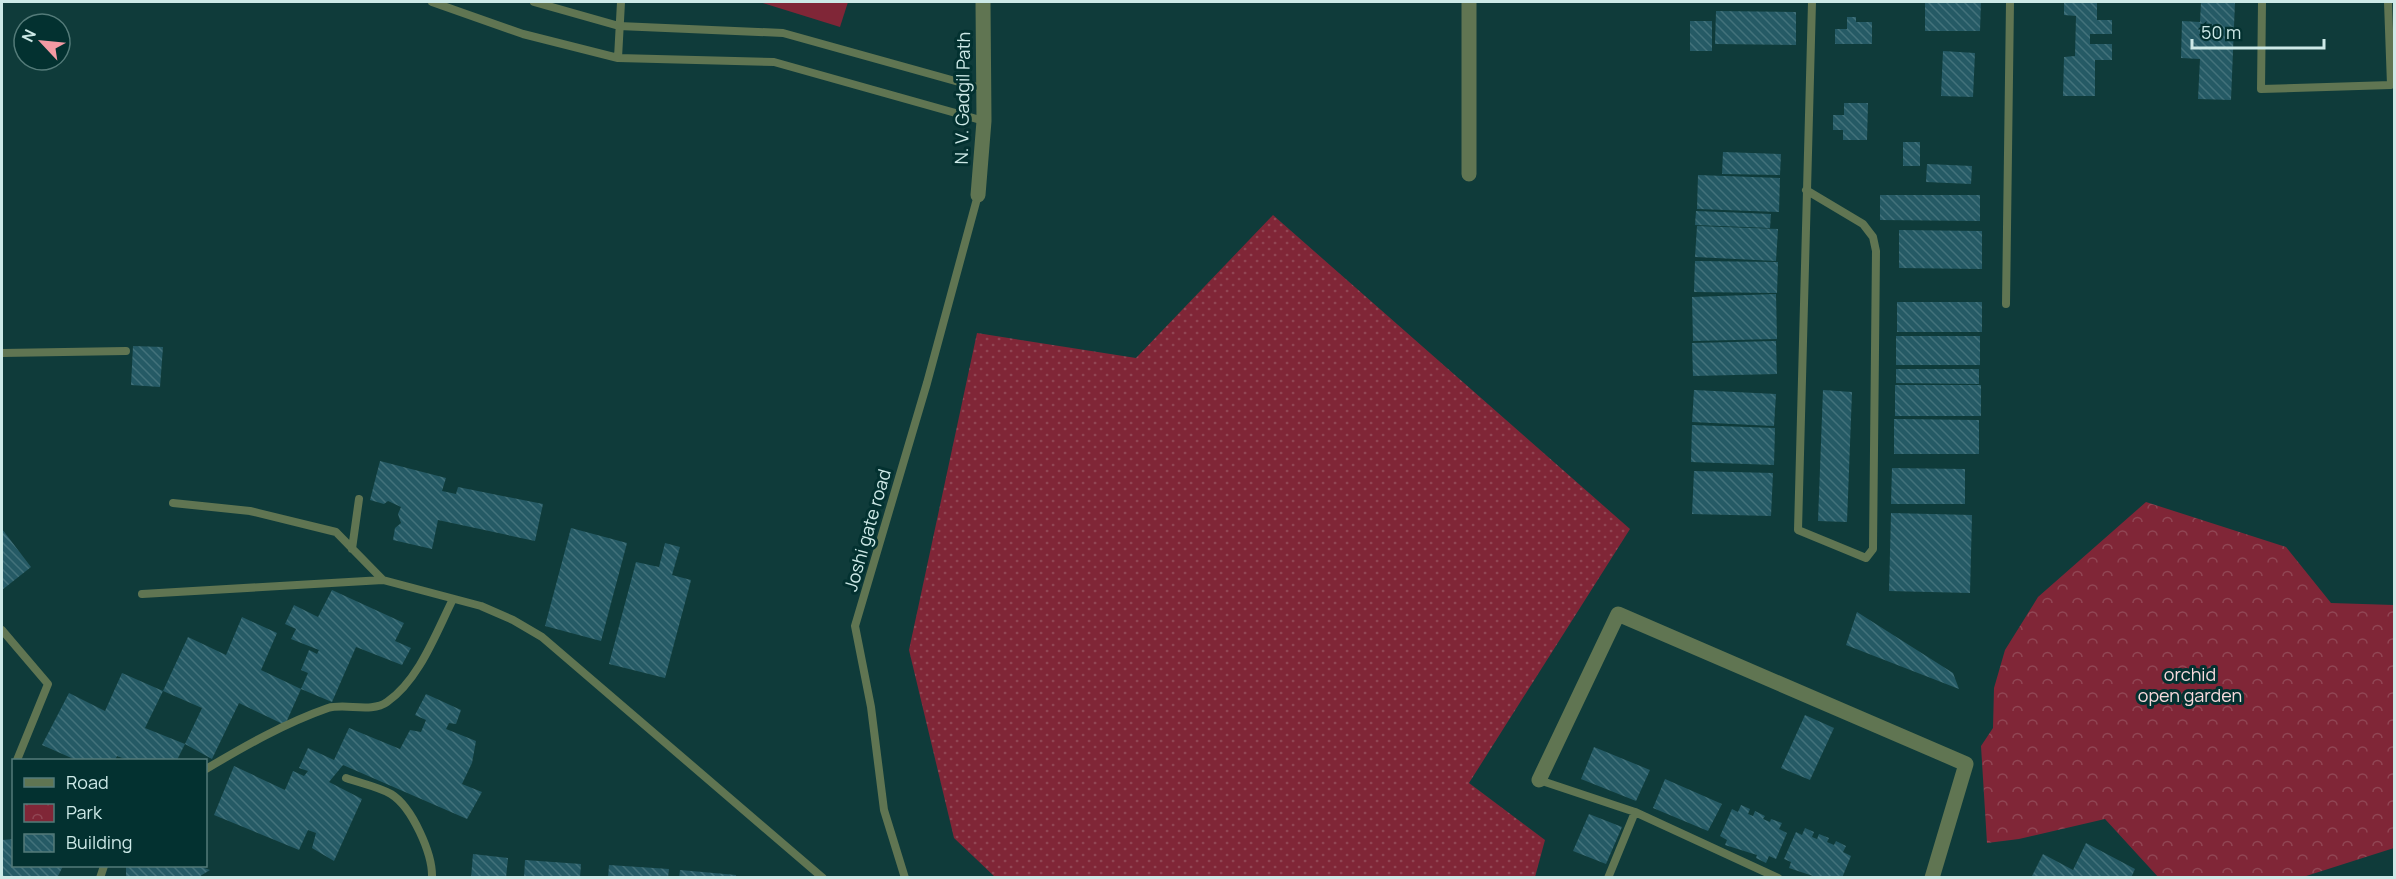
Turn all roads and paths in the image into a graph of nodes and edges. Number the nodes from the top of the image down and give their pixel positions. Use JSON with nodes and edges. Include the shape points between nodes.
{"nodes":[{"id":1,"x":432,"y":2,"type":"edge"},
{"id":2,"x":534,"y":2,"type":"edge"},
{"id":3,"x":621,"y":2,"type":"edge"},
{"id":4,"x":983,"y":2,"type":"edge"},
{"id":5,"x":1469,"y":2,"type":"edge"},
{"id":6,"x":1812,"y":2,"type":"edge"},
{"id":7,"x":2010,"y":2,"type":"edge"},
{"id":8,"x":2262,"y":2,"type":"edge"},
{"id":9,"x":2388,"y":2,"type":"edge"},
{"id":10,"x":619,"y":26,"type":"junction"},
{"id":11,"x":618,"y":58,"type":"junction"},
{"id":12,"x":984,"y":89,"type":"junction"},
{"id":13,"x":984,"y":121,"type":"junction"},
{"id":14,"x":1469,"y":174,"type":"dead end"},
{"id":15,"x":1806,"y":190,"type":"junction"},
{"id":16,"x":978,"y":195,"type":"joint"},
{"id":17,"x":2006,"y":304,"type":"dead end"},
{"id":18,"x":126,"y":351,"type":"dead end"},
{"id":19,"x":2,"y":353,"type":"edge"},
{"id":20,"x":359,"y":499,"type":"dead end"},
{"id":21,"x":173,"y":502,"type":"dead end"},
{"id":22,"x":352,"y":549,"type":"junction"},
{"id":23,"x":383,"y":580,"type":"junction"},
{"id":24,"x":142,"y":594,"type":"dead end"},
{"id":25,"x":453,"y":599,"type":"junction"},
{"id":26,"x":2,"y":630,"type":"edge"},
{"id":27,"x":17,"y":759,"type":"edge"},
{"id":28,"x":207,"y":769,"type":"edge"},
{"id":29,"x":346,"y":778,"type":"dead end"},
{"id":30,"x":1539,"y":780,"type":"joint"},
{"id":31,"x":1635,"y":812,"type":"junction"},
{"id":32,"x":432,"y":878,"type":"edge"},
{"id":33,"x":823,"y":878,"type":"edge"},
{"id":34,"x":905,"y":878,"type":"edge"},
{"id":35,"x":1608,"y":878,"type":"edge"},
{"id":36,"x":1778,"y":878,"type":"edge"},
{"id":37,"x":1932,"y":878,"type":"edge"}],
"edges":[{"from":1,"to":11,"type":"lane","via":[[523,34]]},
{"from":2,"to":10,"type":"lane"},
{"from":3,"to":10,"type":"lane"},
{"from":4,"to":12,"type":"street","name":"N. V. Gadgil Path"},
{"from":5,"to":14,"type":"street"},
{"from":6,"to":15,"type":"lane"},
{"from":7,"to":17,"type":"lane"},
{"from":8,"to":9,"type":"lane","via":[[2261,89],[2391,85]]},
{"from":10,"to":11,"type":"lane"},
{"from":10,"to":12,"type":"lane","via":[[783,33]]},
{"from":11,"to":13,"type":"lane","via":[[774,62]]},
{"from":12,"to":13,"type":"street","name":"N. V. Gadgil Path"},
{"from":13,"to":16,"type":"street","name":"N. V. Gadgil Path"},
{"from":15,"to":15,"type":"lane","via":[[1798,530],[1866,558],[1873,549],[1874,237],[1863,225]]},
{"from":16,"to":34,"type":"lane","name":"Joshi gate road","via":[[855,626],[871,707],[884,810]]},
{"from":18,"to":19,"type":"lane"},
{"from":20,"to":22,"type":"lane"},
{"from":21,"to":22,"type":"lane","via":[[250,511],[336,532]]},
{"from":22,"to":23,"type":"lane"},
{"from":23,"to":24,"type":"lane"},
{"from":23,"to":25,"type":"lane"},
{"from":25,"to":28,"type":"lane","via":[[402,689],[385,704],[332,707],[294,721]]},
{"from":25,"to":33,"type":"lane","via":[[513,620],[542,637]]},
{"from":26,"to":27,"type":"lane","via":[[48,684]]},
{"from":29,"to":32,"type":"lane","via":[[392,794],[412,816],[432,867]]},
{"from":30,"to":31,"type":"lane"},
{"from":30,"to":37,"type":"street","via":[[1618,614],[1966,764]]},
{"from":31,"to":35,"type":"lane"},
{"from":31,"to":36,"type":"lane"}]}
